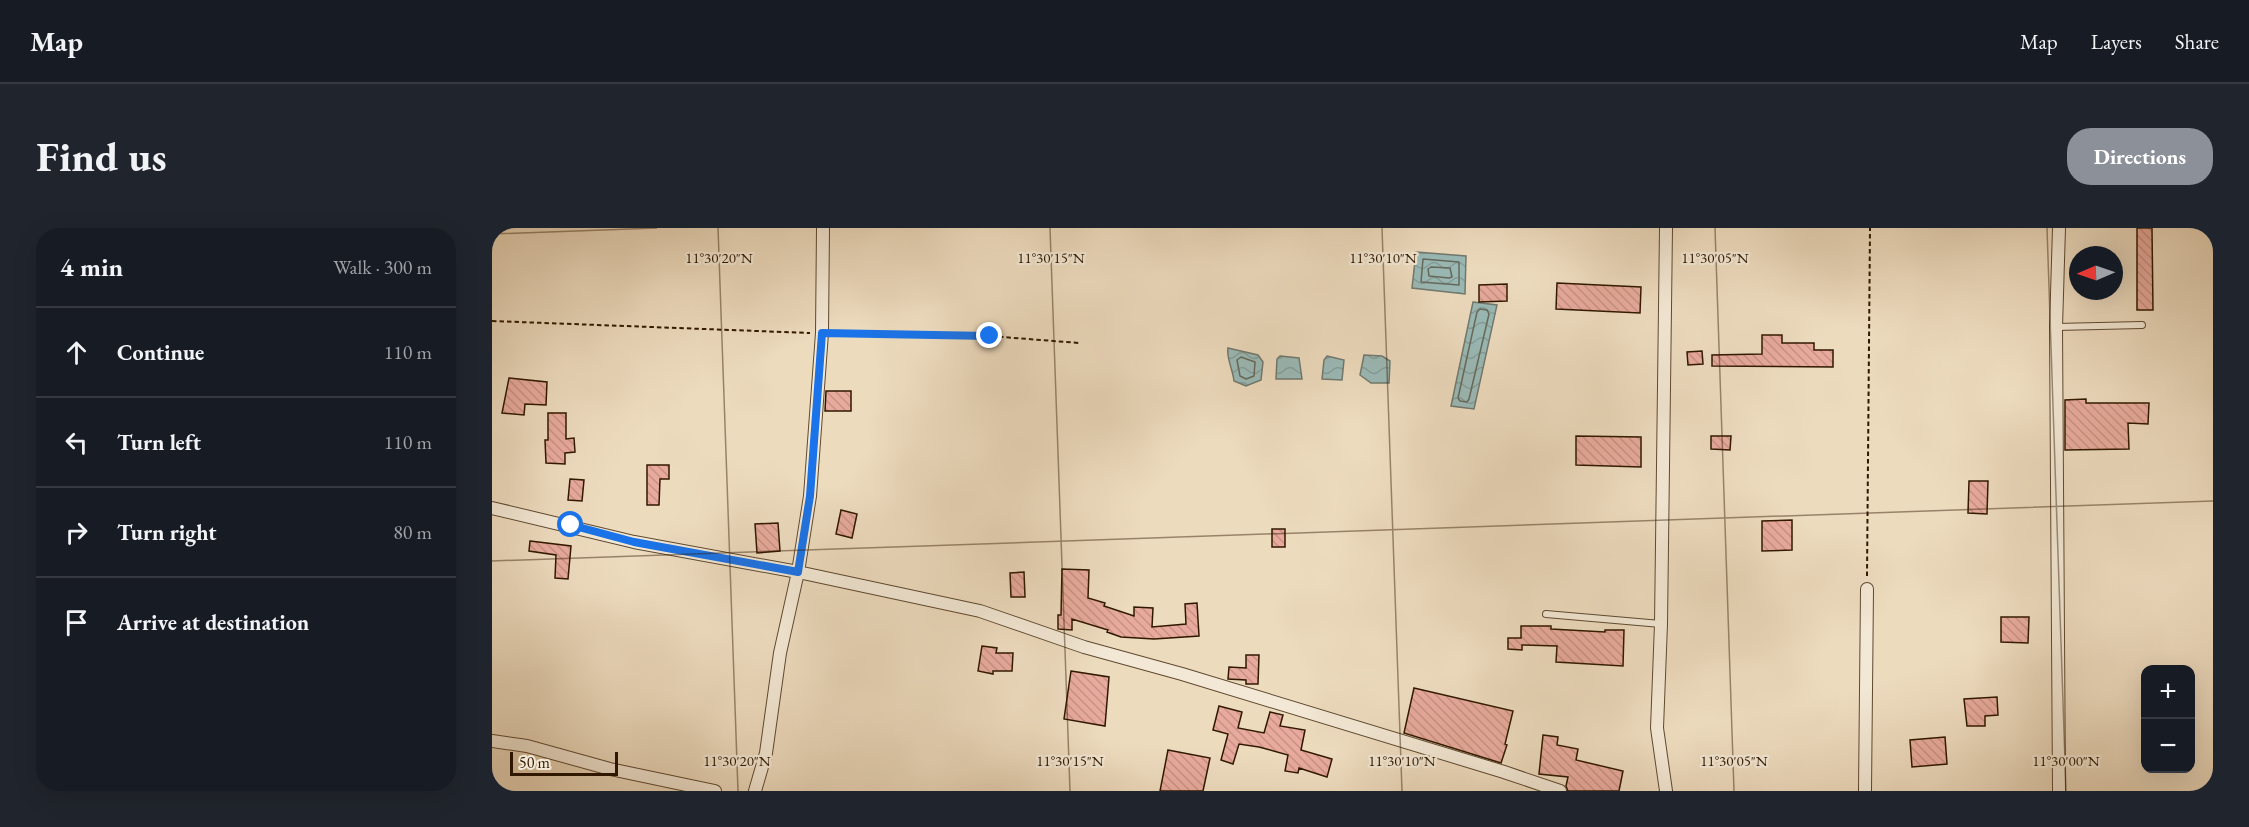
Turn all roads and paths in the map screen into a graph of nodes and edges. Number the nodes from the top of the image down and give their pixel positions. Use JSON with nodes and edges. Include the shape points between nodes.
{"nodes":[{"id":1,"x":823,"y":228,"type":"edge"},
{"id":2,"x":1665,"y":228,"type":"edge"},
{"id":3,"x":1870,"y":228,"type":"edge"},
{"id":4,"x":2058,"y":228,"type":"edge"},
{"id":5,"x":492,"y":321,"type":"edge"},
{"id":6,"x":2142,"y":325,"type":"dead end"},
{"id":7,"x":2056,"y":327,"type":"junction"},
{"id":8,"x":822,"y":333,"type":"junction"},
{"id":9,"x":1079,"y":343,"type":"dead end"},
{"id":10,"x":492,"y":508,"type":"edge"},
{"id":11,"x":798,"y":572,"type":"junction"},
{"id":12,"x":1866,"y":589,"type":"joint"},
{"id":13,"x":1546,"y":614,"type":"dead end"},
{"id":14,"x":1661,"y":624,"type":"junction"},
{"id":15,"x":492,"y":741,"type":"edge"},
{"id":16,"x":715,"y":791,"type":"edge"},
{"id":17,"x":755,"y":791,"type":"edge"},
{"id":18,"x":1560,"y":791,"type":"edge"},
{"id":19,"x":1666,"y":791,"type":"edge"},
{"id":20,"x":1865,"y":791,"type":"edge"},
{"id":21,"x":2059,"y":791,"type":"edge"}],
"edges":[{"from":1,"to":8,"type":"street"},
{"from":2,"to":14,"type":"street"},
{"from":3,"to":12,"type":"path"},
{"from":4,"to":7,"type":"street"},
{"from":5,"to":8,"type":"path"},
{"from":6,"to":7,"type":"lane"},
{"from":7,"to":21,"type":"street"},
{"from":8,"to":9,"type":"path","via":[[990,336]]},
{"from":8,"to":11,"type":"street","via":[[810,496]]},
{"from":10,"to":11,"type":"street","via":[[634,542]]},
{"from":11,"to":17,"type":"street","via":[[780,654],[766,753]]},
{"from":11,"to":18,"type":"street","via":[[980,611],[1084,647]]},
{"from":12,"to":20,"type":"street"},
{"from":13,"to":14,"type":"lane"},
{"from":14,"to":19,"type":"street","via":[[1657,728]]},
{"from":15,"to":16,"type":"street"}]}
